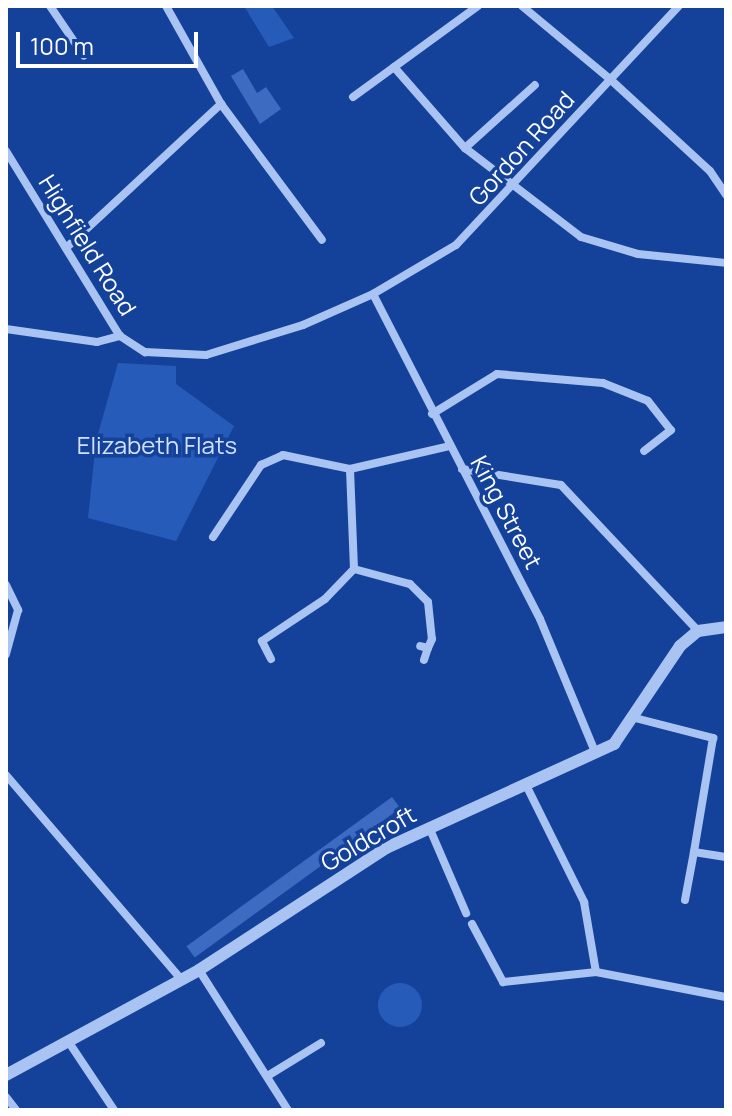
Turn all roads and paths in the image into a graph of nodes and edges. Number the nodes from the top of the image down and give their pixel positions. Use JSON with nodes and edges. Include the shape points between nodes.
{"nodes":[{"id":1,"x":50,"y":6,"type":"edge"},
{"id":2,"x":166,"y":6,"type":"edge"},
{"id":3,"x":478,"y":6,"type":"edge"},
{"id":4,"x":522,"y":6,"type":"edge"},
{"id":5,"x":679,"y":6,"type":"edge"},
{"id":6,"x":84,"y":56,"type":"dead end"},
{"id":7,"x":394,"y":67,"type":"junction"},
{"id":8,"x":611,"y":80,"type":"junction"},
{"id":9,"x":535,"y":85,"type":"dead end"},
{"id":10,"x":353,"y":97,"type":"dead end"},
{"id":11,"x":221,"y":104,"type":"junction"},
{"id":12,"x":465,"y":148,"type":"junction"},
{"id":13,"x":6,"y":151,"type":"edge"},
{"id":14,"x":510,"y":188,"type":"junction"},
{"id":15,"x":726,"y":195,"type":"edge"},
{"id":16,"x":322,"y":240,"type":"dead end"},
{"id":17,"x":66,"y":248,"type":"junction"},
{"id":18,"x":726,"y":263,"type":"edge"},
{"id":19,"x":373,"y":294,"type":"junction"},
{"id":20,"x":6,"y":329,"type":"edge"},
{"id":21,"x":120,"y":336,"type":"junction"},
{"id":22,"x":432,"y":414,"type":"junction"},
{"id":23,"x":450,"y":446,"type":"junction"},
{"id":24,"x":644,"y":451,"type":"dead end"},
{"id":25,"x":350,"y":469,"type":"junction"},
{"id":26,"x":462,"y":469,"type":"junction"},
{"id":27,"x":213,"y":537,"type":"dead end"},
{"id":28,"x":354,"y":569,"type":"junction"},
{"id":29,"x":6,"y":585,"type":"edge"},
{"id":30,"x":726,"y":627,"type":"edge"},
{"id":31,"x":698,"y":631,"type":"junction"},
{"id":32,"x":6,"y":654,"type":"edge"},
{"id":33,"x":271,"y":659,"type":"dead end"},
{"id":34,"x":424,"y":660,"type":"dead end"},
{"id":35,"x":635,"y":718,"type":"junction"},
{"id":36,"x":713,"y":738,"type":"junction"},
{"id":37,"x":726,"y":740,"type":"edge"},
{"id":38,"x":596,"y":754,"type":"junction"},
{"id":39,"x":6,"y":775,"type":"edge"},
{"id":40,"x":526,"y":785,"type":"junction"},
{"id":41,"x":429,"y":827,"type":"junction"},
{"id":42,"x":694,"y":852,"type":"junction"},
{"id":43,"x":726,"y":857,"type":"edge"},
{"id":44,"x":685,"y":900,"type":"dead end"},
{"id":45,"x":466,"y":913,"type":"dead end"},
{"id":46,"x":472,"y":924,"type":"dead end"},
{"id":47,"x":199,"y":970,"type":"junction"},
{"id":48,"x":596,"y":972,"type":"junction"},
{"id":49,"x":180,"y":978,"type":"junction"},
{"id":50,"x":726,"y":997,"type":"edge"},
{"id":51,"x":68,"y":1041,"type":"junction"},
{"id":52,"x":321,"y":1043,"type":"dead end"},
{"id":53,"x":6,"y":1075,"type":"edge"},
{"id":54,"x":269,"y":1075,"type":"junction"},
{"id":55,"x":6,"y":1097,"type":"edge"},
{"id":56,"x":16,"y":1110,"type":"edge"},
{"id":57,"x":114,"y":1110,"type":"edge"},
{"id":58,"x":288,"y":1110,"type":"edge"}],
"edges":[{"from":1,"to":6,"type":"street"},
{"from":2,"to":11,"type":"street"},
{"from":3,"to":7,"type":"street"},
{"from":4,"to":8,"type":"street"},
{"from":5,"to":8,"type":"street","name":"Gordon Road"},
{"from":7,"to":10,"type":"street"},
{"from":7,"to":12,"type":"street"},
{"from":8,"to":14,"type":"street","name":"Gordon Road"},
{"from":8,"to":15,"type":"street","via":[[710,171]]},
{"from":9,"to":12,"type":"street"},
{"from":11,"to":16,"type":"street"},
{"from":11,"to":17,"type":"street"},
{"from":12,"to":14,"type":"street"},
{"from":13,"to":17,"type":"street","name":"Highfield Road"},
{"from":14,"to":18,"type":"street","via":[[603,247]]},
{"from":14,"to":19,"type":"street","name":"Gordon Road","via":[[456,245]]},
{"from":17,"to":21,"type":"street","name":"Highfield Road"},
{"from":19,"to":21,"type":"street","name":"Highfield Road","via":[[303,325],[206,355],[145,352]]},
{"from":19,"to":22,"type":"street","name":"King Street"},
{"from":20,"to":21,"type":"street","via":[[97,342]]},
{"from":22,"to":23,"type":"street","name":"King Street"},
{"from":22,"to":24,"type":"street","via":[[497,374],[603,383],[648,401],[671,430]]},
{"from":23,"to":25,"type":"street"},
{"from":23,"to":26,"type":"street","name":"King Street"},
{"from":25,"to":27,"type":"street","via":[[283,455],[261,465]]},
{"from":25,"to":28,"type":"street"},
{"from":26,"to":31,"type":"street","via":[[561,485]]},
{"from":26,"to":38,"type":"street","name":"King Street","via":[[540,619]]},
{"from":28,"to":33,"type":"street","via":[[325,599],[262,641]]},
{"from":28,"to":34,"type":"street","via":[[410,584],[428,602],[435,623]]},
{"from":29,"to":32,"type":"street","via":[[18,610]]},
{"from":30,"to":31,"type":"street"},
{"from":31,"to":35,"type":"street","name":"Goldcroft","via":[[680,646]]},
{"from":35,"to":36,"type":"street"},
{"from":35,"to":38,"type":"street","name":"Goldcroft","via":[[614,744]]},
{"from":36,"to":37,"type":"street"},
{"from":36,"to":42,"type":"street"},
{"from":38,"to":40,"type":"street","name":"Goldcroft"},
{"from":39,"to":49,"type":"street"},
{"from":40,"to":41,"type":"street","name":"Goldcroft"},
{"from":40,"to":48,"type":"street","via":[[584,902]]},
{"from":41,"to":45,"type":"street"},
{"from":41,"to":47,"type":"street","name":"Goldcroft","via":[[386,848]]},
{"from":42,"to":43,"type":"street"},
{"from":42,"to":44,"type":"street"},
{"from":46,"to":48,"type":"street","via":[[503,982]]},
{"from":47,"to":49,"type":"street","name":"Goldcroft"},
{"from":47,"to":54,"type":"street"},
{"from":48,"to":50,"type":"street"},
{"from":49,"to":51,"type":"street","name":"Goldcroft"},
{"from":51,"to":53,"type":"street","name":"Goldcroft"},
{"from":51,"to":57,"type":"street"},
{"from":52,"to":54,"type":"street"},
{"from":54,"to":58,"type":"street"},
{"from":55,"to":56,"type":"street"}]}
